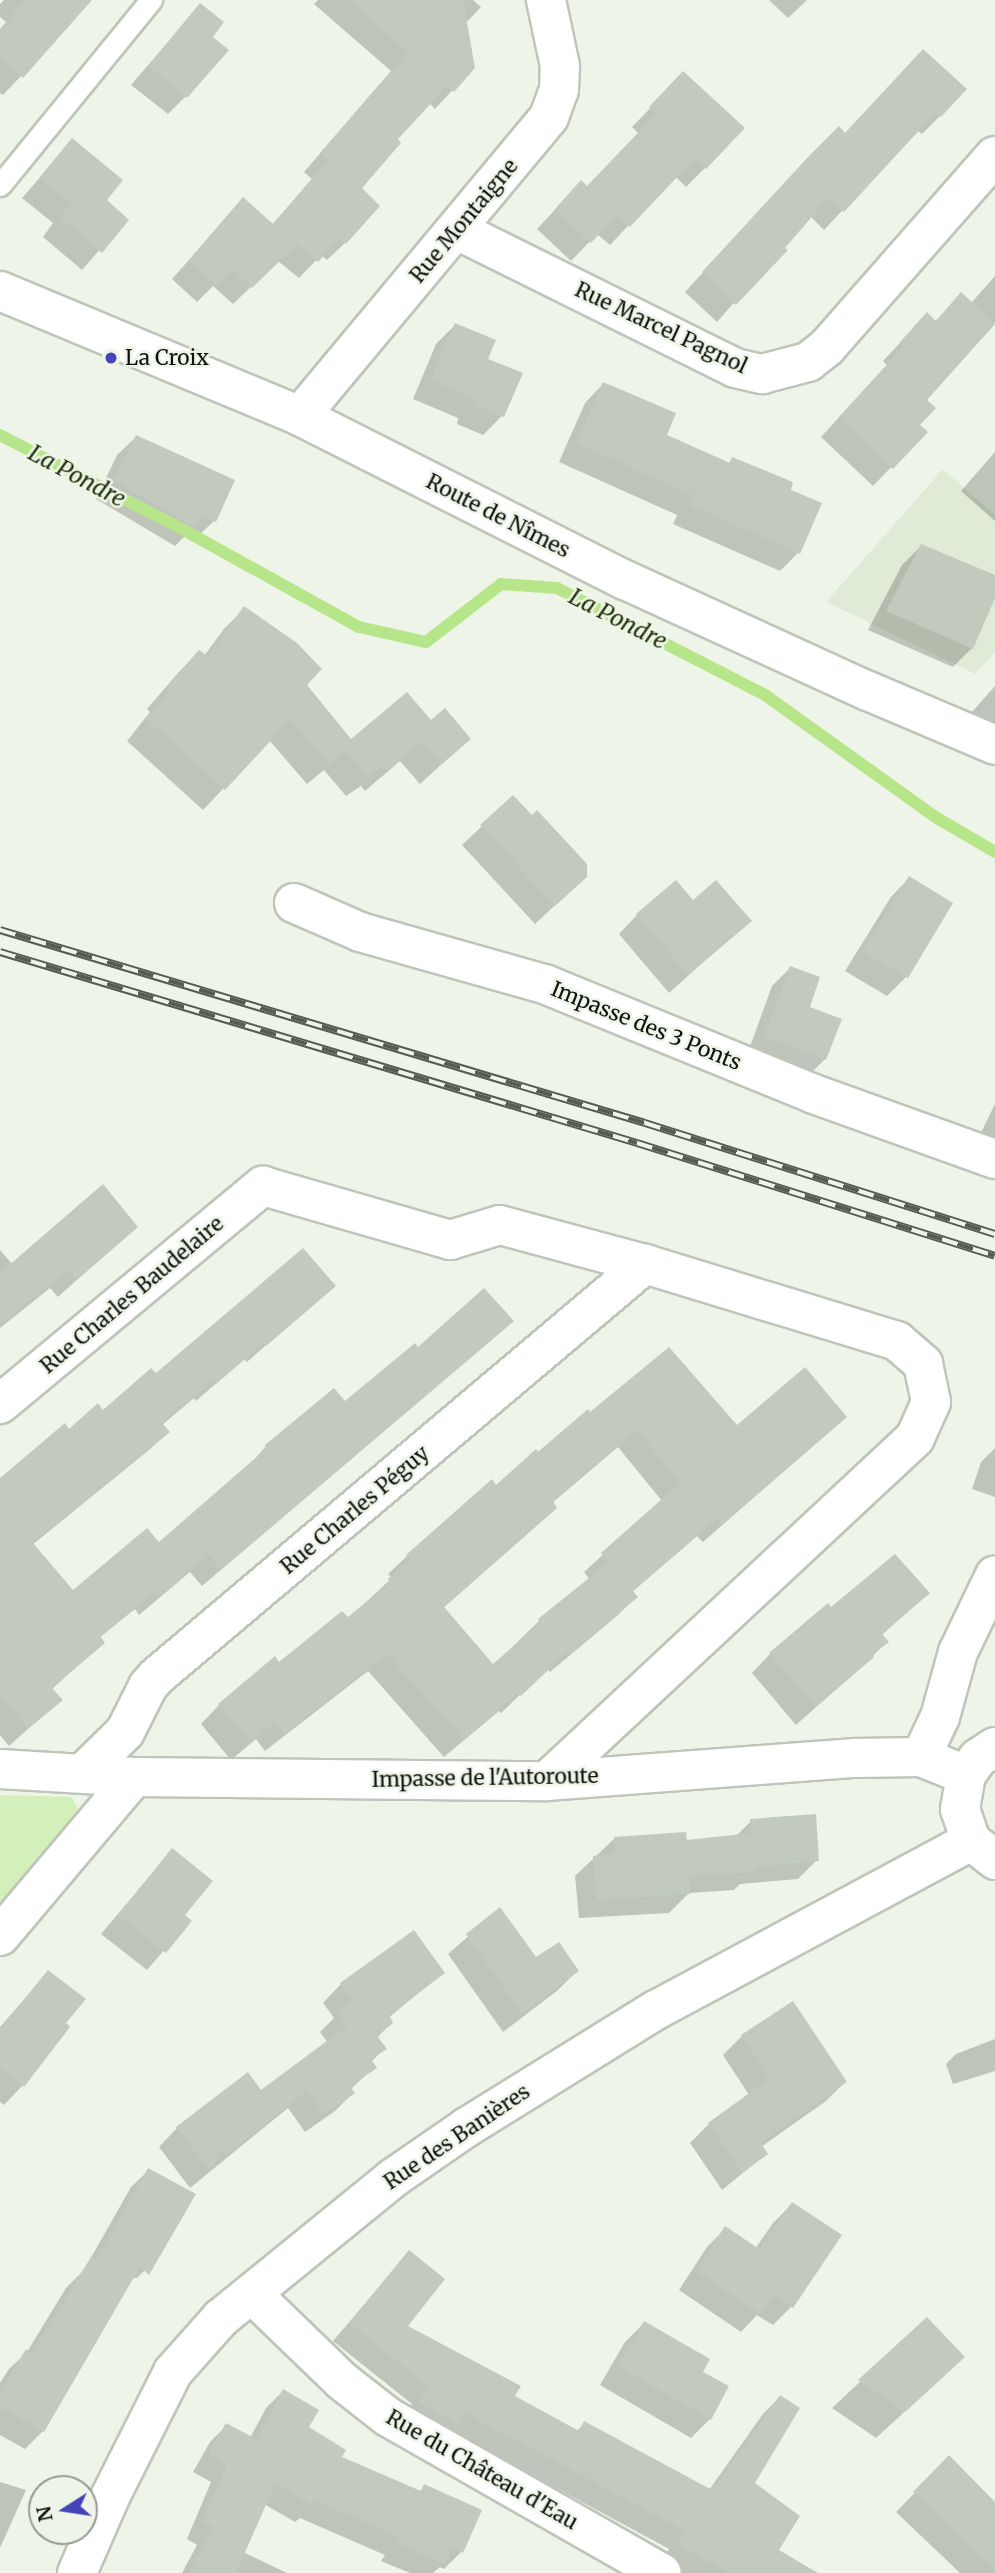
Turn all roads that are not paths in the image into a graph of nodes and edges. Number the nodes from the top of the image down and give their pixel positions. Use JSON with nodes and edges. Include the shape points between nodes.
{"nodes":[{"id":1,"x":150,"y":0,"type":"edge"},
{"id":2,"x":546,"y":0,"type":"edge"},
{"id":3,"x":995,"y":156,"type":"edge"},
{"id":4,"x":0,"y":185,"type":"edge"},
{"id":5,"x":457,"y":230,"type":"junction"},
{"id":6,"x":0,"y":291,"type":"edge"},
{"id":7,"x":300,"y":416,"type":"junction"},
{"id":8,"x":995,"y":745,"type":"edge"},
{"id":9,"x":294,"y":903,"type":"dead end"},
{"id":10,"x":995,"y":1159,"type":"edge"},
{"id":11,"x":645,"y":1264,"type":"junction"},
{"id":12,"x":0,"y":1404,"type":"edge"},
{"id":13,"x":995,"y":1575,"type":"edge"},
{"id":14,"x":995,"y":1747,"type":"edge"},
{"id":15,"x":921,"y":1757,"type":"junction"},
{"id":16,"x":0,"y":1769,"type":"edge"},
{"id":17,"x":84,"y":1772,"type":"junction"},
{"id":18,"x":966,"y":1775,"type":"junction"},
{"id":19,"x":134,"y":1777,"type":"junction"},
{"id":20,"x":547,"y":1781,"type":"junction"},
{"id":21,"x":983,"y":1850,"type":"edge"},
{"id":22,"x":0,"y":1936,"type":"edge"},
{"id":23,"x":252,"y":2294,"type":"junction"},
{"id":24,"x":77,"y":2573,"type":"edge"},
{"id":25,"x":662,"y":2573,"type":"edge"}],
"edges":[{"from":1,"to":4,"type":"lane"},
{"from":2,"to":5,"type":"street","name":"Rue Montaigne","via":[[560,66],[559,90],[549,117]]},
{"from":3,"to":5,"type":"street","name":"Rue Marcel Pagnol","via":[[827,347],[808,362],[762,374],[735,368]]},
{"from":5,"to":7,"type":"street","name":"Rue Montaigne"},
{"from":6,"to":7,"type":"street","name":"Route de Nîmes"},
{"from":7,"to":8,"type":"street","name":"Route de Nîmes","via":[[625,580]]},
{"from":9,"to":10,"type":"street","name":"Impasse des 3 Ponts","via":[[360,932],[547,985],[814,1094]]},
{"from":11,"to":12,"type":"street","name":"Rue Charles Baudelaire","via":[[500,1225],[450,1240],[263,1186]]},
{"from":11,"to":17,"type":"street","name":"Rue Charles Péguy","via":[[157,1676],[125,1732]]},
{"from":11,"to":20,"type":"street","via":[[897,1341],[923,1364],[931,1402],[915,1438]]},
{"from":13,"to":15,"type":"street","via":[[958,1652],[940,1717]]},
{"from":14,"to":18,"type":"street","via":[[978,1758]]},
{"from":15,"to":18,"type":"street","name":"Impasse de l'Autoroute"},
{"from":15,"to":20,"type":"street","name":"Impasse de l'Autoroute"},
{"from":16,"to":17,"type":"street","name":"Impasse de l'Autoroute"},
{"from":17,"to":19,"type":"street","name":"Impasse de l'Autoroute"},
{"from":18,"to":21,"type":"street","via":[[960,1809]]},
{"from":19,"to":20,"type":"street","name":"Impasse de l'Autoroute"},
{"from":19,"to":22,"type":"street"},
{"from":21,"to":23,"type":"street","name":"Rue des Banières","via":[[656,2010],[393,2178]]},
{"from":23,"to":24,"type":"street","name":"Rue des Banières","via":[[221,2318],[173,2372]]},
{"from":23,"to":25,"type":"street","name":"Rue du Château d'Eau","via":[[342,2381],[388,2417]]}]}
